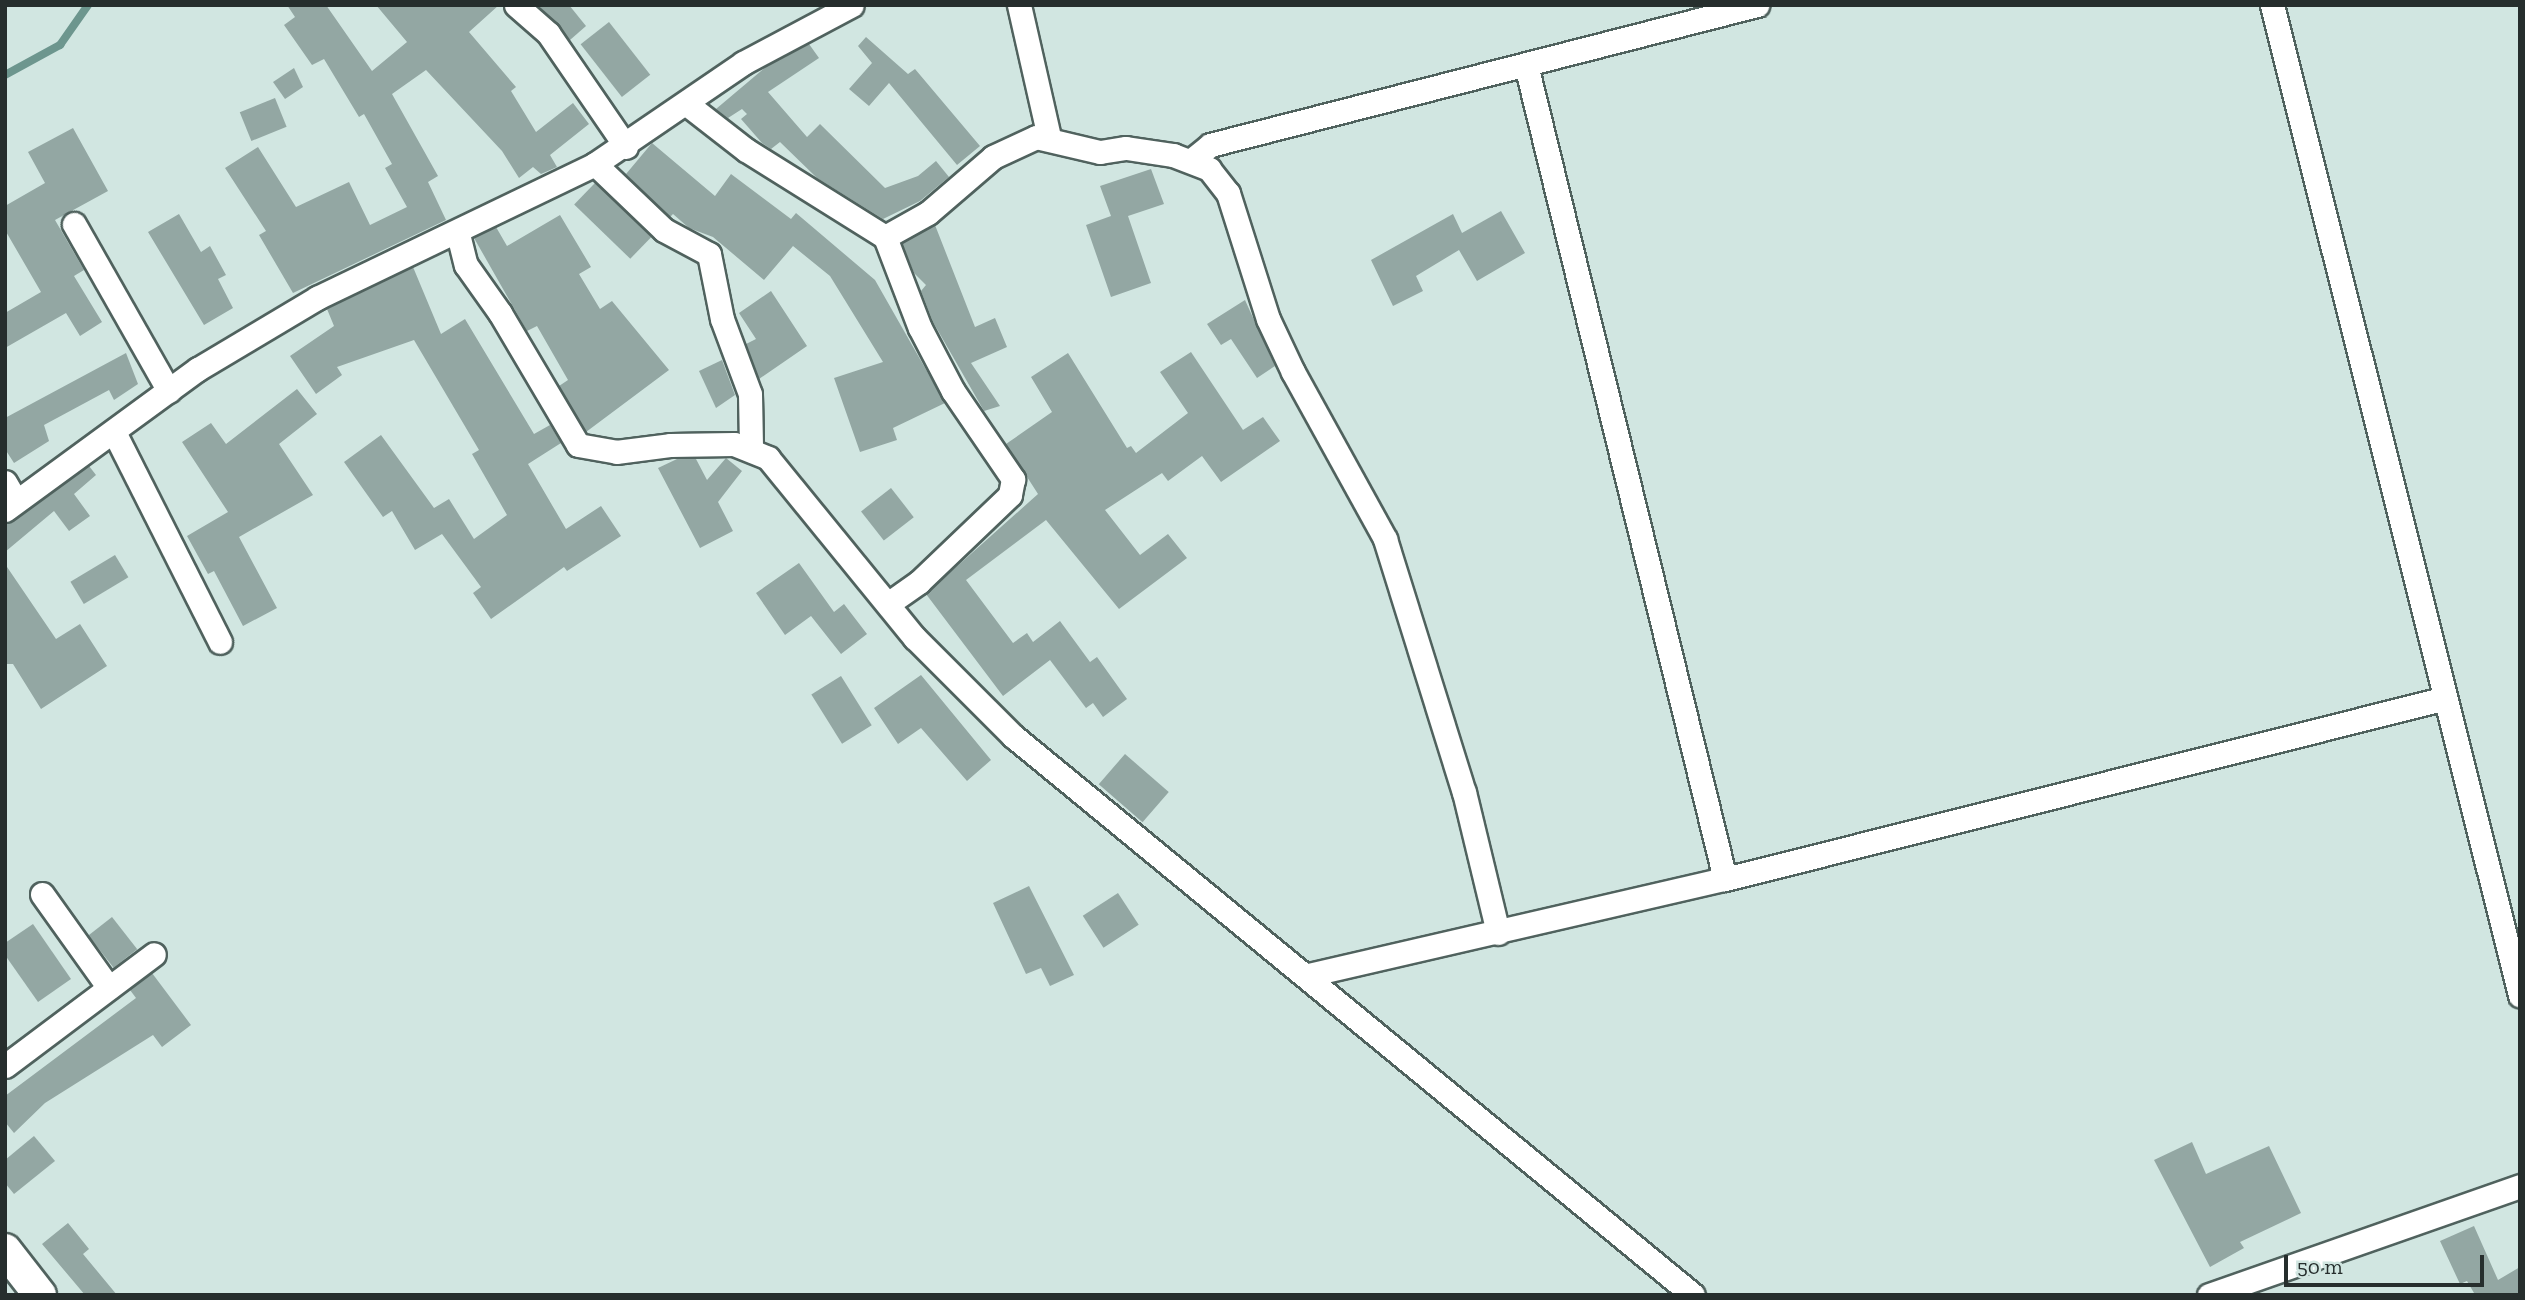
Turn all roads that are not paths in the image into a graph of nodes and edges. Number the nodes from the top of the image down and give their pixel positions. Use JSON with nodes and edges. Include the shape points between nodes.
{"nodes":[{"id":1,"x":516,"y":5,"type":"edge"},
{"id":2,"x":852,"y":5,"type":"edge"},
{"id":3,"x":1019,"y":5,"type":"edge"},
{"id":4,"x":1757,"y":5,"type":"edge"},
{"id":5,"x":2272,"y":5,"type":"edge"},
{"id":6,"x":1526,"y":65,"type":"junction"},
{"id":7,"x":688,"y":105,"type":"junction"},
{"id":8,"x":1049,"y":137,"type":"junction"},
{"id":9,"x":626,"y":146,"type":"junction"},
{"id":10,"x":1193,"y":159,"type":"junction"},
{"id":11,"x":595,"y":164,"type":"junction"},
{"id":12,"x":74,"y":224,"type":"dead end"},
{"id":13,"x":458,"y":234,"type":"junction"},
{"id":14,"x":886,"y":237,"type":"junction"},
{"id":15,"x":169,"y":391,"type":"junction"},
{"id":16,"x":114,"y":432,"type":"junction"},
{"id":17,"x":751,"y":448,"type":"junction"},
{"id":18,"x":9,"y":498,"type":"edge"},
{"id":19,"x":888,"y":604,"type":"junction"},
{"id":20,"x":220,"y":642,"type":"dead end"},
{"id":21,"x":2445,"y":698,"type":"junction"},
{"id":22,"x":1725,"y":879,"type":"junction"},
{"id":23,"x":42,"y":894,"type":"dead end"},
{"id":24,"x":1498,"y":933,"type":"junction"},
{"id":25,"x":154,"y":954,"type":"dead end"},
{"id":26,"x":1308,"y":975,"type":"junction"},
{"id":27,"x":109,"y":989,"type":"junction"},
{"id":28,"x":2520,"y":995,"type":"edge"},
{"id":29,"x":5,"y":1066,"type":"edge"},
{"id":30,"x":2520,"y":1186,"type":"edge"},
{"id":31,"x":5,"y":1250,"type":"edge"},
{"id":32,"x":40,"y":1295,"type":"edge"},
{"id":33,"x":1693,"y":1295,"type":"edge"},
{"id":34,"x":2210,"y":1295,"type":"edge"}],
"edges":[{"from":1,"to":9,"type":"street","via":[[548,33]]},
{"from":2,"to":7,"type":"street","via":[[743,64]]},
{"from":3,"to":8,"type":"street"},
{"from":4,"to":6,"type":"street"},
{"from":5,"to":21,"type":"street"},
{"from":6,"to":10,"type":"street","via":[[1210,145]]},
{"from":6,"to":22,"type":"street"},
{"from":7,"to":9,"type":"street"},
{"from":7,"to":14,"type":"street","via":[[746,150]]},
{"from":8,"to":10,"type":"street","via":[[1074,149],[1126,148]]},
{"from":8,"to":14,"type":"street","via":[[1036,137],[993,157],[936,206]]},
{"from":9,"to":11,"type":"street"},
{"from":10,"to":24,"type":"street","via":[[1209,169],[1228,193],[1268,318],[1385,539],[1464,792]]},
{"from":11,"to":13,"type":"street"},
{"from":11,"to":17,"type":"street","via":[[664,230],[709,254],[722,319],[750,394]]},
{"from":12,"to":15,"type":"street"},
{"from":13,"to":15,"type":"street","via":[[317,298]]},
{"from":13,"to":17,"type":"street","via":[[466,265],[500,313],[578,445],[616,452],[670,445]]},
{"from":14,"to":19,"type":"street","via":[[920,328],[958,400],[1013,479],[1013,490],[919,582]]},
{"from":15,"to":16,"type":"street"},
{"from":16,"to":18,"type":"street"},
{"from":16,"to":20,"type":"street"},
{"from":17,"to":19,"type":"street","via":[[768,458]]},
{"from":19,"to":26,"type":"street","via":[[915,638],[1013,736]]},
{"from":21,"to":22,"type":"street"},
{"from":21,"to":28,"type":"street"},
{"from":22,"to":24,"type":"street"},
{"from":23,"to":27,"type":"street"},
{"from":24,"to":26,"type":"street"},
{"from":25,"to":27,"type":"street"},
{"from":26,"to":33,"type":"street"},
{"from":27,"to":29,"type":"street"},
{"from":30,"to":34,"type":"street"},
{"from":31,"to":32,"type":"street"}]}
